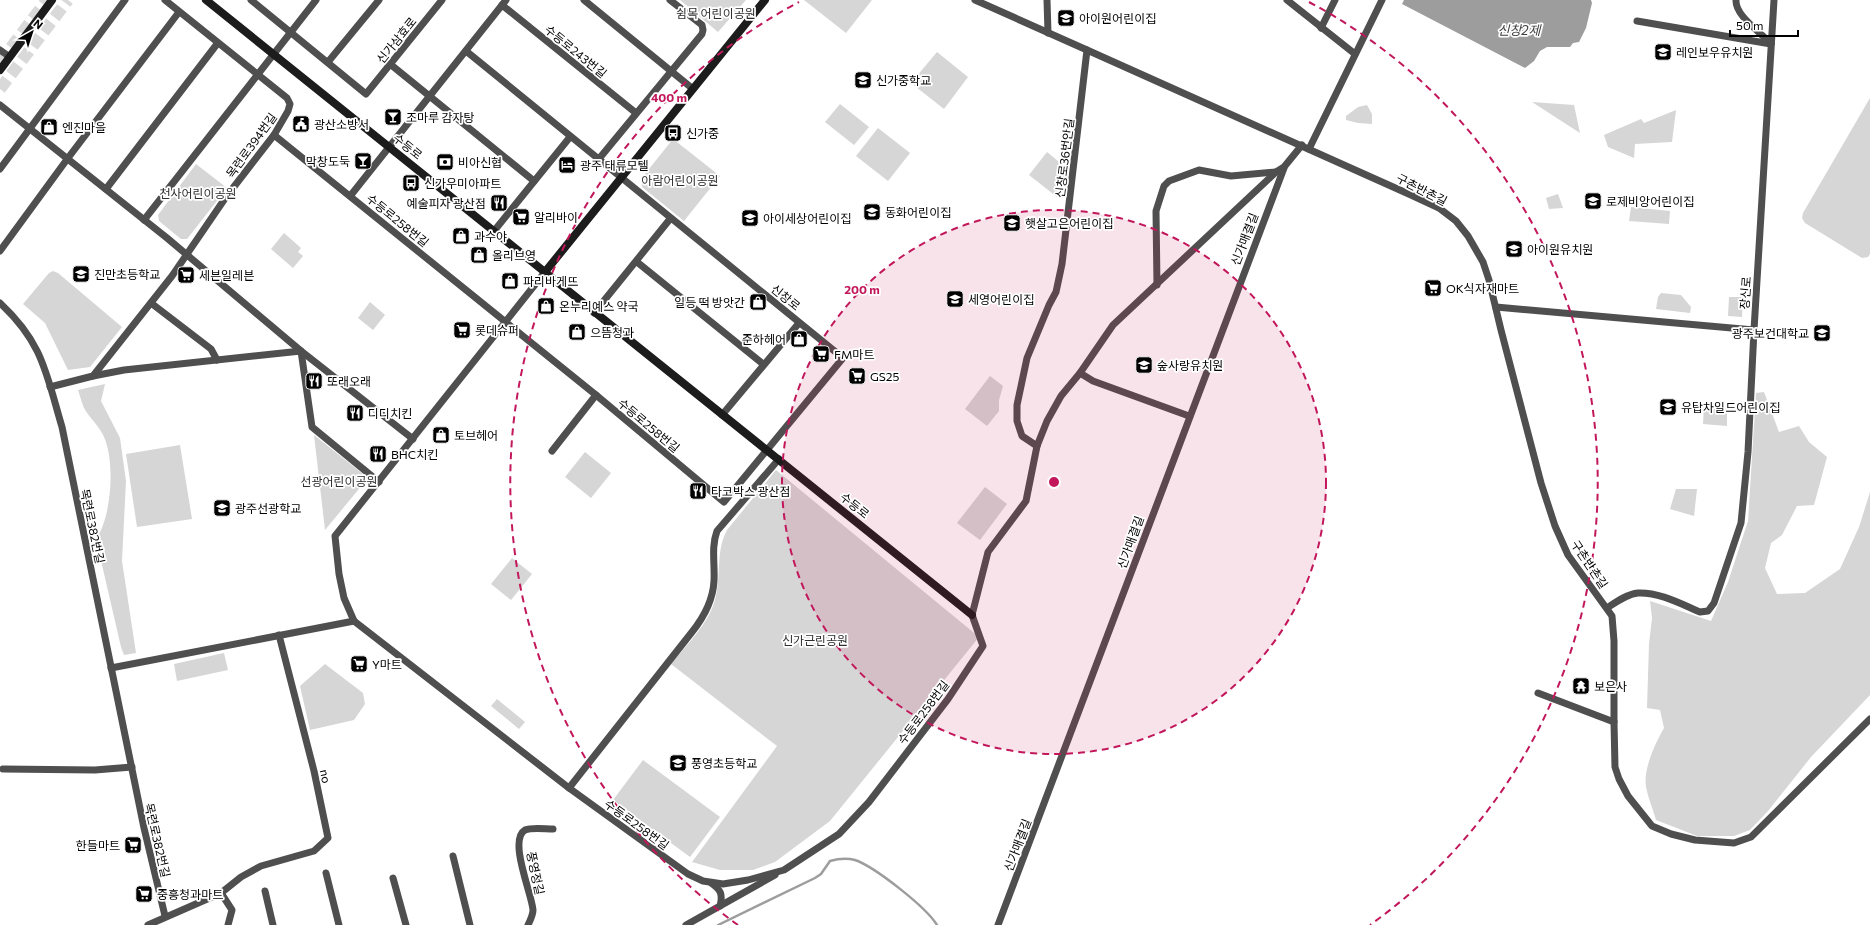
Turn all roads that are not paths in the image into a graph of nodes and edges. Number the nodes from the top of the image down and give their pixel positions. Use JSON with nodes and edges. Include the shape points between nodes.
{"nodes":[{"id":1,"x":52,"y":0,"type":"edge"},
{"id":2,"x":125,"y":0,"type":"edge"},
{"id":3,"x":165,"y":0,"type":"edge"},
{"id":4,"x":206,"y":0,"type":"edge"},
{"id":5,"x":251,"y":0,"type":"edge"},
{"id":6,"x":316,"y":0,"type":"edge"},
{"id":7,"x":378,"y":0,"type":"edge"},
{"id":8,"x":442,"y":0,"type":"edge"},
{"id":9,"x":584,"y":0,"type":"edge"},
{"id":10,"x":670,"y":0,"type":"edge"},
{"id":11,"x":765,"y":0,"type":"edge"},
{"id":12,"x":975,"y":0,"type":"edge"},
{"id":13,"x":1047,"y":0,"type":"edge"},
{"id":14,"x":1287,"y":0,"type":"edge"},
{"id":15,"x":1335,"y":0,"type":"edge"},
{"id":16,"x":1382,"y":0,"type":"edge"},
{"id":17,"x":1736,"y":0,"type":"edge"},
{"id":18,"x":1774,"y":0,"type":"edge"},
{"id":19,"x":504,"y":3,"type":"edge"},
{"id":20,"x":180,"y":12,"type":"junction"},
{"id":21,"x":1637,"y":22,"type":"dead end"},
{"id":22,"x":1321,"y":28,"type":"junction"},
{"id":23,"x":290,"y":32,"type":"junction"},
{"id":24,"x":1048,"y":33,"type":"junction"},
{"id":25,"x":217,"y":44,"type":"junction"},
{"id":26,"x":1771,"y":44,"type":"junction"},
{"id":27,"x":0,"y":50,"type":"edge"},
{"id":28,"x":1087,"y":50,"type":"junction"},
{"id":29,"x":466,"y":51,"type":"junction"},
{"id":30,"x":273,"y":54,"type":"junction"},
{"id":31,"x":1355,"y":54,"type":"junction"},
{"id":32,"x":10,"y":57,"type":"junction"},
{"id":33,"x":328,"y":62,"type":"junction"},
{"id":34,"x":390,"y":64,"type":"junction"},
{"id":35,"x":0,"y":70,"type":"edge"},
{"id":36,"x":671,"y":71,"type":"junction"},
{"id":37,"x":256,"y":75,"type":"junction"},
{"id":38,"x":693,"y":88,"type":"junction"},
{"id":39,"x":430,"y":97,"type":"junction"},
{"id":40,"x":0,"y":105,"type":"edge"},
{"id":41,"x":636,"y":113,"type":"junction"},
{"id":42,"x":30,"y":129,"type":"junction"},
{"id":43,"x":274,"y":135,"type":"junction"},
{"id":44,"x":570,"y":137,"type":"junction"},
{"id":45,"x":1302,"y":145,"type":"junction"},
{"id":46,"x":390,"y":146,"type":"junction"},
{"id":47,"x":1309,"y":149,"type":"junction"},
{"id":48,"x":68,"y":158,"type":"junction"},
{"id":49,"x":598,"y":160,"type":"junction"},
{"id":50,"x":1284,"y":167,"type":"junction"},
{"id":51,"x":0,"y":169,"type":"edge"},
{"id":52,"x":1276,"y":172,"type":"junction"},
{"id":53,"x":622,"y":179,"type":"junction"},
{"id":54,"x":534,"y":181,"type":"junction"},
{"id":55,"x":106,"y":189,"type":"junction"},
{"id":56,"x":351,"y":196,"type":"junction"},
{"id":57,"x":670,"y":218,"type":"junction"},
{"id":58,"x":144,"y":220,"type":"junction"},
{"id":59,"x":494,"y":231,"type":"junction"},
{"id":60,"x":0,"y":251,"type":"edge"},
{"id":61,"x":187,"y":254,"type":"junction"},
{"id":62,"x":637,"y":262,"type":"junction"},
{"id":63,"x":546,"y":272,"type":"junction"},
{"id":64,"x":1157,"y":285,"type":"junction"},
{"id":65,"x":0,"y":303,"type":"edge"},
{"id":66,"x":151,"y":303,"type":"junction"},
{"id":67,"x":1496,"y":307,"type":"junction"},
{"id":68,"x":594,"y":313,"type":"junction"},
{"id":69,"x":506,"y":321,"type":"junction"},
{"id":70,"x":799,"y":323,"type":"junction"},
{"id":71,"x":1754,"y":330,"type":"junction"},
{"id":72,"x":301,"y":351,"type":"junction"},
{"id":73,"x":217,"y":360,"type":"junction"},
{"id":74,"x":763,"y":364,"type":"junction"},
{"id":75,"x":1080,"y":373,"type":"junction"},
{"id":76,"x":93,"y":376,"type":"junction"},
{"id":77,"x":50,"y":387,"type":"junction"},
{"id":78,"x":596,"y":394,"type":"junction"},
{"id":79,"x":722,"y":415,"type":"junction"},
{"id":80,"x":1189,"y":416,"type":"junction"},
{"id":81,"x":413,"y":439,"type":"junction"},
{"id":82,"x":1037,"y":446,"type":"junction"},
{"id":83,"x":768,"y":450,"type":"junction"},
{"id":84,"x":552,"y":451,"type":"dead end"},
{"id":85,"x":779,"y":459,"type":"junction"},
{"id":86,"x":379,"y":482,"type":"junction"},
{"id":87,"x":1607,"y":608,"type":"junction"},
{"id":88,"x":972,"y":615,"type":"junction"},
{"id":89,"x":354,"y":621,"type":"junction"},
{"id":90,"x":279,"y":635,"type":"junction"},
{"id":91,"x":111,"y":668,"type":"junction"},
{"id":92,"x":1538,"y":693,"type":"dead end"},
{"id":93,"x":1870,"y":719,"type":"edge"},
{"id":94,"x":1614,"y":722,"type":"junction"},
{"id":95,"x":132,"y":767,"type":"junction"},
{"id":96,"x":3,"y":769,"type":"dead end"},
{"id":97,"x":569,"y":788,"type":"junction"},
{"id":98,"x":553,"y":829,"type":"dead end"},
{"id":99,"x":453,"y":856,"type":"dead end"},
{"id":100,"x":784,"y":870,"type":"junction"},
{"id":101,"x":326,"y":873,"type":"dead end"},
{"id":102,"x":393,"y":878,"type":"dead end"},
{"id":103,"x":709,"y":882,"type":"junction"},
{"id":104,"x":265,"y":891,"type":"dead end"},
{"id":105,"x":221,"y":893,"type":"junction"},
{"id":106,"x":720,"y":906,"type":"junction"},
{"id":107,"x":165,"y":916,"type":"junction"},
{"id":108,"x":148,"y":925,"type":"edge"},
{"id":109,"x":228,"y":925,"type":"edge"},
{"id":110,"x":274,"y":925,"type":"edge"},
{"id":111,"x":340,"y":925,"type":"edge"},
{"id":112,"x":406,"y":925,"type":"edge"},
{"id":113,"x":470,"y":925,"type":"edge"},
{"id":114,"x":528,"y":925,"type":"edge"},
{"id":115,"x":686,"y":925,"type":"edge"},
{"id":116,"x":998,"y":925,"type":"edge"}],
"edges":[{"from":1,"to":32,"type":"street"},
{"from":2,"to":42,"type":"street"},
{"from":3,"to":20,"type":"street","name":"목련로394번길"},
{"from":4,"to":30,"type":"street","name":"수등로"},
{"from":5,"to":23,"type":"street"},
{"from":6,"to":23,"type":"street"},
{"from":7,"to":33,"type":"street"},
{"from":8,"to":34,"type":"street","name":"신가삼효로"},
{"from":9,"to":36,"type":"street"},
{"from":10,"to":36,"type":"street","via":[[702,25],[703,30]]},
{"from":11,"to":38,"type":"street"},
{"from":12,"to":24,"type":"street"},
{"from":13,"to":24,"type":"street"},
{"from":14,"to":22,"type":"street"},
{"from":15,"to":22,"type":"street"},
{"from":16,"to":31,"type":"street"},
{"from":17,"to":26,"type":"street","via":[[1736,6],[1745,19]]},
{"from":18,"to":26,"type":"street","name":"장신로"},
{"from":19,"to":29,"type":"street","name":"수등로243번길"},
{"from":19,"to":41,"type":"street","name":"수등로243번길"},
{"from":20,"to":25,"type":"street","name":"목련로394번길"},
{"from":20,"to":48,"type":"street"},
{"from":21,"to":26,"type":"street"},
{"from":22,"to":31,"type":"street"},
{"from":23,"to":30,"type":"street"},
{"from":23,"to":33,"type":"street"},
{"from":24,"to":28,"type":"street"},
{"from":25,"to":37,"type":"street","name":"목련로394번길"},
{"from":25,"to":55,"type":"street"},
{"from":26,"to":71,"type":"street","name":"장신로"},
{"from":27,"to":32,"type":"street"},
{"from":28,"to":45,"type":"street"},
{"from":28,"to":82,"type":"street","name":"신창로36번안길","via":[[1063,257],[1056,292],[1027,358],[1017,405],[1017,421],[1022,436]]},
{"from":29,"to":39,"type":"street","name":"수등로243번길"},
{"from":29,"to":44,"type":"street"},
{"from":30,"to":37,"type":"street"},
{"from":30,"to":46,"type":"street","name":"수등로"},
{"from":31,"to":47,"type":"street"},
{"from":32,"to":35,"type":"street"},
{"from":33,"to":34,"type":"street","name":"신가삼효로","via":[[366,94]]},
{"from":34,"to":39,"type":"street"},
{"from":36,"to":38,"type":"street"},
{"from":36,"to":41,"type":"street"},
{"from":37,"to":43,"type":"street","name":"목련로394번길","via":[[287,98],[290,104]]},
{"from":37,"to":58,"type":"street"},
{"from":38,"to":53,"type":"street"},
{"from":39,"to":46,"type":"street","name":"수등로243번길"},
{"from":39,"to":54,"type":"street"},
{"from":40,"to":42,"type":"street"},
{"from":41,"to":49,"type":"street"},
{"from":42,"to":48,"type":"street"},
{"from":42,"to":51,"type":"street"},
{"from":43,"to":56,"type":"street","name":"수등로258번길"},
{"from":43,"to":61,"type":"street","name":"목련로394번길","via":[[226,197]]},
{"from":44,"to":49,"type":"street"},
{"from":44,"to":54,"type":"street"},
{"from":45,"to":47,"type":"street","name":"구촌반촌길"},
{"from":45,"to":50,"type":"street","name":"신가매결길"},
{"from":46,"to":56,"type":"street","name":"수등로258번길"},
{"from":46,"to":59,"type":"street","name":"수등로"},
{"from":47,"to":67,"type":"street","name":"구촌반촌길","via":[[1439,208],[1456,220],[1483,262]]},
{"from":48,"to":55,"type":"street"},
{"from":48,"to":60,"type":"street"},
{"from":49,"to":53,"type":"street","name":"신창로"},
{"from":50,"to":52,"type":"street","name":"신가매결길"},
{"from":50,"to":80,"type":"street","name":"신가매결길"},
{"from":52,"to":64,"type":"street","name":"신가매결길"},
{"from":52,"to":64,"type":"street","name":"신가매결길","via":[[1231,176],[1199,170],[1168,181],[1156,211]]},
{"from":53,"to":57,"type":"street","name":"신창로"},
{"from":53,"to":63,"type":"street"},
{"from":54,"to":59,"type":"street"},
{"from":55,"to":58,"type":"street"},
{"from":56,"to":69,"type":"street","name":"수등로258번길"},
{"from":57,"to":62,"type":"street"},
{"from":57,"to":70,"type":"street","name":"신창로"},
{"from":58,"to":61,"type":"street"},
{"from":59,"to":63,"type":"street","name":"수등로"},
{"from":61,"to":66,"type":"street","name":"목련로394번길"},
{"from":61,"to":72,"type":"street"},
{"from":62,"to":68,"type":"street"},
{"from":62,"to":74,"type":"street"},
{"from":63,"to":68,"type":"street","name":"수등로"},
{"from":63,"to":69,"type":"street","name":"수등로258번길"},
{"from":64,"to":75,"type":"street","name":"신가매결길","via":[[1113,325]]},
{"from":65,"to":77,"type":"street","name":"목련로382번길","via":[[17,319],[33,341],[44,364]]},
{"from":66,"to":73,"type":"street","via":[[211,349]]},
{"from":66,"to":76,"type":"street","name":"목련로394번길"},
{"from":67,"to":71,"type":"street"},
{"from":67,"to":87,"type":"street","name":"구촌반촌길","via":[[1541,483],[1555,526],[1568,555]]},
{"from":68,"to":79,"type":"street","name":"수등로"},
{"from":69,"to":78,"type":"street","name":"수등로258번길"},
{"from":69,"to":81,"type":"street","name":"수등로258번길"},
{"from":70,"to":74,"type":"street"},
{"from":70,"to":83,"type":"street","name":"신창로","via":[[843,358]]},
{"from":71,"to":87,"type":"street","name":"장신로","via":[[1748,452],[1741,523],[1714,603],[1708,611],[1700,612],[1653,595],[1636,593],[1620,599]]},
{"from":72,"to":73,"type":"street"},
{"from":72,"to":81,"type":"street"},
{"from":72,"to":86,"type":"street","via":[[312,427]]},
{"from":73,"to":76,"type":"street"},
{"from":74,"to":79,"type":"street"},
{"from":75,"to":80,"type":"street","via":[[1093,381]]},
{"from":75,"to":82,"type":"street","name":"신가매결길","via":[[1061,396]]},
{"from":76,"to":77,"type":"street"},
{"from":77,"to":91,"type":"street","name":"목련로382번길","via":[[62,427]]},
{"from":78,"to":83,"type":"street","name":"수등로258번길","via":[[724,502]]},
{"from":78,"to":84,"type":"street"},
{"from":79,"to":83,"type":"street","name":"수등로"},
{"from":80,"to":116,"type":"street","name":"신가매결길"},
{"from":81,"to":86,"type":"street","name":"수등로258번길"},
{"from":82,"to":88,"type":"street","name":"신가매결길","via":[[1026,501],[988,552]]},
{"from":83,"to":85,"type":"street","name":"수등로"},
{"from":85,"to":88,"type":"street","name":"수등로"},
{"from":85,"to":97,"type":"street","via":[[717,531],[714,541],[712,595],[705,614]]},
{"from":86,"to":89,"type":"street","name":"수등로258번길","via":[[335,536],[344,598]]},
{"from":87,"to":94,"type":"street","name":"구촌반촌길","via":[[1614,625]]},
{"from":88,"to":100,"type":"street","name":"수등로258번길","via":[[983,646],[948,699],[869,802],[839,834]]},
{"from":89,"to":90,"type":"street"},
{"from":89,"to":97,"type":"street","name":"수등로258번길"},
{"from":90,"to":91,"type":"street"},
{"from":90,"to":105,"type":"street","name":"no","via":[[314,771],[328,838],[314,851],[260,866]]},
{"from":91,"to":95,"type":"street","name":"목련로382번길"},
{"from":92,"to":94,"type":"street"},
{"from":93,"to":94,"type":"street","name":"구촌반촌길","via":[[1751,837],[1734,843],[1695,840],[1652,826],[1628,796],[1619,779]]},
{"from":95,"to":96,"type":"street","via":[[95,770]]},
{"from":95,"to":107,"type":"street","name":"목련로382번길"},
{"from":97,"to":103,"type":"street","name":"수등로258번길","via":[[688,874]]},
{"from":98,"to":114,"type":"street","name":"풍영정길","via":[[526,829],[521,834],[520,857],[533,911]]},
{"from":99,"to":113,"type":"street"},
{"from":100,"to":103,"type":"street","name":"수등로258번길","via":[[723,884]]},
{"from":100,"to":106,"type":"street"},
{"from":101,"to":111,"type":"street"},
{"from":102,"to":112,"type":"street"},
{"from":103,"to":106,"type":"street","via":[[719,888],[722,896]]},
{"from":104,"to":110,"type":"street"},
{"from":105,"to":107,"type":"street"},
{"from":105,"to":109,"type":"street","via":[[232,910]]},
{"from":106,"to":115,"type":"street"},
{"from":107,"to":108,"type":"street"}]}
